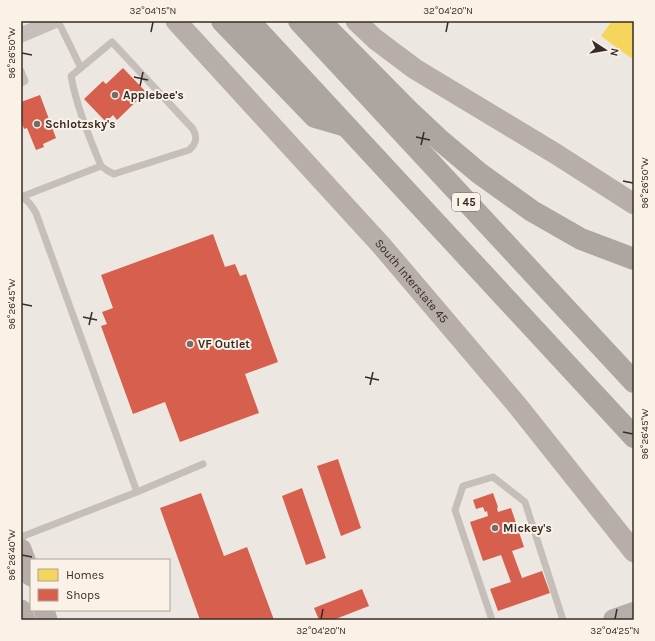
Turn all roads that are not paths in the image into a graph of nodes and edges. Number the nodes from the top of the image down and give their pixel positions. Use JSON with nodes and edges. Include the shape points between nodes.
{"nodes":[{"id":1,"x":54,"y":21,"type":"edge"},
{"id":2,"x":58,"y":21,"type":"edge"},
{"id":3,"x":176,"y":21,"type":"edge"},
{"id":4,"x":222,"y":21,"type":"edge"},
{"id":5,"x":249,"y":21,"type":"edge"},
{"id":6,"x":299,"y":21,"type":"edge"},
{"id":7,"x":320,"y":21,"type":"edge"},
{"id":8,"x":356,"y":21,"type":"edge"},
{"id":9,"x":21,"y":35,"type":"edge"},
{"id":10,"x":81,"y":68,"type":"junction"},
{"id":11,"x":21,"y":71,"type":"edge"},
{"id":12,"x":21,"y":83,"type":"edge"},
{"id":13,"x":347,"y":127,"type":"junction"},
{"id":14,"x":101,"y":166,"type":"junction"},
{"id":15,"x":21,"y":197,"type":"edge"},
{"id":16,"x":634,"y":204,"type":"edge"},
{"id":17,"x":634,"y":259,"type":"edge"},
{"id":18,"x":634,"y":382,"type":"edge"},
{"id":19,"x":634,"y":437,"type":"edge"},
{"id":20,"x":204,"y":464,"type":"dead end"},
{"id":21,"x":137,"y":492,"type":"junction"},
{"id":22,"x":21,"y":537,"type":"edge"},
{"id":23,"x":21,"y":549,"type":"edge"},
{"id":24,"x":634,"y":552,"type":"edge"},
{"id":25,"x":30,"y":573,"type":"edge"},
{"id":26,"x":21,"y":610,"type":"edge"},
{"id":27,"x":634,"y":613,"type":"edge"},
{"id":28,"x":24,"y":620,"type":"edge"},
{"id":29,"x":492,"y":620,"type":"edge"},
{"id":30,"x":563,"y":620,"type":"edge"},
{"id":31,"x":614,"y":620,"type":"edge"}],
"edges":[{"from":1,"to":9,"type":"street"},
{"from":2,"to":10,"type":"lane"},
{"from":3,"to":24,"type":"main road","name":"South Interstate 45","via":[[381,245],[517,405]]},
{"from":4,"to":13,"type":"highway","via":[[315,117]]},
{"from":5,"to":13,"type":"highway"},
{"from":6,"to":18,"type":"highway","number":"I 45"},
{"from":7,"to":17,"type":"highway","via":[[408,110],[479,173],[532,211],[581,239]]},
{"from":8,"to":16,"type":"main road","via":[[415,69]]},
{"from":10,"to":14,"type":"lane","via":[[71,76],[74,94]]},
{"from":10,"to":14,"type":"lane","via":[[112,42],[196,134],[196,141],[189,150],[114,174]]},
{"from":11,"to":12,"type":"lane","via":[[25,81]]},
{"from":13,"to":19,"type":"highway"},
{"from":14,"to":15,"type":"lane"},
{"from":15,"to":21,"type":"lane","via":[[27,200],[36,213]]},
{"from":20,"to":21,"type":"lane"},
{"from":21,"to":22,"type":"lane"},
{"from":23,"to":25,"type":"main road"},
{"from":26,"to":28,"type":"main road"},
{"from":27,"to":31,"type":"main road"},
{"from":29,"to":30,"type":"lane","via":[[455,510],[463,486],[493,477],[525,502]]}]}
